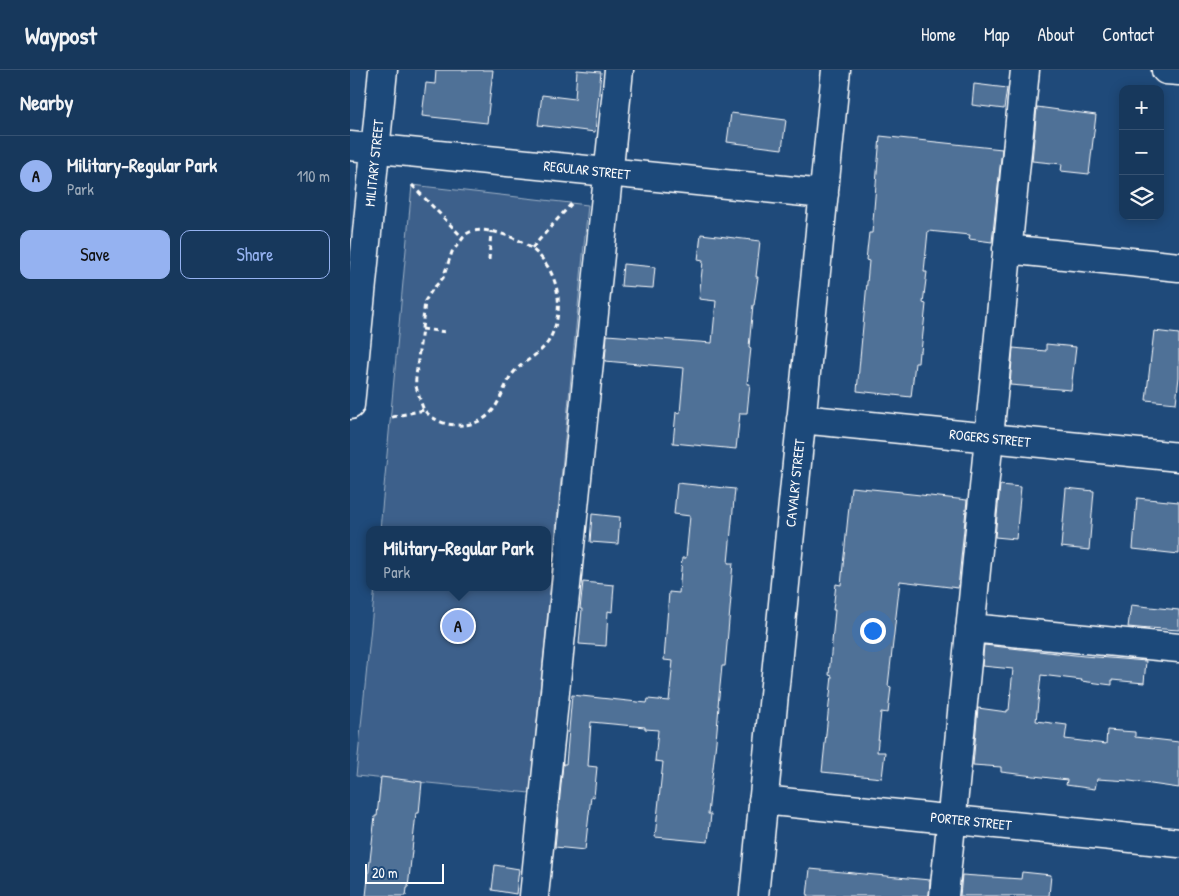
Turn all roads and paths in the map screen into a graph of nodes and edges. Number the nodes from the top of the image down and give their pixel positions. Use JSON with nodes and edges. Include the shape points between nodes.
{"nodes":[{"id":1,"x":383,"y":70,"type":"edge"},
{"id":2,"x":619,"y":70,"type":"edge"},
{"id":3,"x":836,"y":70,"type":"edge"},
{"id":4,"x":1025,"y":70,"type":"edge"},
{"id":5,"x":1166,"y":70,"type":"edge"},
{"id":6,"x":1179,"y":71,"type":"edge"},
{"id":7,"x":363,"y":147,"type":"edge"},
{"id":8,"x":609,"y":172,"type":"junction"},
{"id":9,"x":412,"y":185,"type":"dead end"},
{"id":10,"x":824,"y":194,"type":"junction"},
{"id":11,"x":572,"y":203,"type":"dead end"},
{"id":12,"x":491,"y":231,"type":"junction"},
{"id":13,"x":462,"y":238,"type":"junction"},
{"id":14,"x":532,"y":248,"type":"junction"},
{"id":15,"x":1007,"y":249,"type":"junction"},
{"id":16,"x":489,"y":260,"type":"dead end"},
{"id":17,"x":1179,"y":266,"type":"edge"},
{"id":18,"x":422,"y":329,"type":"junction"},
{"id":19,"x":446,"y":332,"type":"dead end"},
{"id":20,"x":350,"y":405,"type":"edge"},
{"id":21,"x":424,"y":410,"type":"junction"},
{"id":22,"x":392,"y":417,"type":"dead end"},
{"id":23,"x":801,"y":419,"type":"junction"},
{"id":24,"x":989,"y":438,"type":"junction"},
{"id":25,"x":1179,"y":457,"type":"edge"},
{"id":26,"x":970,"y":628,"type":"junction"},
{"id":27,"x":1179,"y":648,"type":"edge"},
{"id":28,"x":763,"y":800,"type":"junction"},
{"id":29,"x":950,"y":819,"type":"junction"},
{"id":30,"x":1179,"y":843,"type":"edge"},
{"id":31,"x":534,"y":896,"type":"edge"},
{"id":32,"x":754,"y":896,"type":"edge"},
{"id":33,"x":944,"y":896,"type":"edge"}],
"edges":[{"from":1,"to":7,"type":"street","name":"MILITARY STREET"},
{"from":2,"to":8,"type":"street"},
{"from":3,"to":10,"type":"street","name":"CAVALRY STREET"},
{"from":4,"to":15,"type":"street"},
{"from":5,"to":6,"type":"street"},
{"from":7,"to":8,"type":"street","name":"REGULAR STREET"},
{"from":7,"to":20,"type":"street","name":"MILITARY STREET"},
{"from":8,"to":10,"type":"street","name":"REGULAR STREET"},
{"from":8,"to":31,"type":"street"},
{"from":9,"to":13,"type":"path"},
{"from":10,"to":23,"type":"street","name":"CAVALRY STREET"},
{"from":11,"to":14,"type":"path"},
{"from":12,"to":13,"type":"path","via":[[469,232]]},
{"from":12,"to":14,"type":"path"},
{"from":12,"to":16,"type":"path"},
{"from":13,"to":18,"type":"path","via":[[452,252],[443,278],[425,301]]},
{"from":14,"to":21,"type":"path","via":[[544,260],[559,295],[554,328],[547,343],[514,372],[496,407],[484,419],[462,426],[444,423]]},
{"from":15,"to":17,"type":"street"},
{"from":15,"to":24,"type":"street"},
{"from":18,"to":19,"type":"path"},
{"from":18,"to":21,"type":"path","via":[[416,385]]},
{"from":21,"to":22,"type":"path"},
{"from":23,"to":24,"type":"street","name":"ROGERS STREET"},
{"from":23,"to":28,"type":"street","name":"CAVALRY STREET"},
{"from":24,"to":25,"type":"street","name":"ROGERS STREET"},
{"from":24,"to":26,"type":"street"},
{"from":26,"to":27,"type":"street"},
{"from":26,"to":29,"type":"street"},
{"from":28,"to":29,"type":"street","name":"PORTER STREET"},
{"from":28,"to":32,"type":"street","name":"CAVALRY STREET"},
{"from":29,"to":30,"type":"street","name":"PORTER STREET"},
{"from":29,"to":33,"type":"street"}]}
